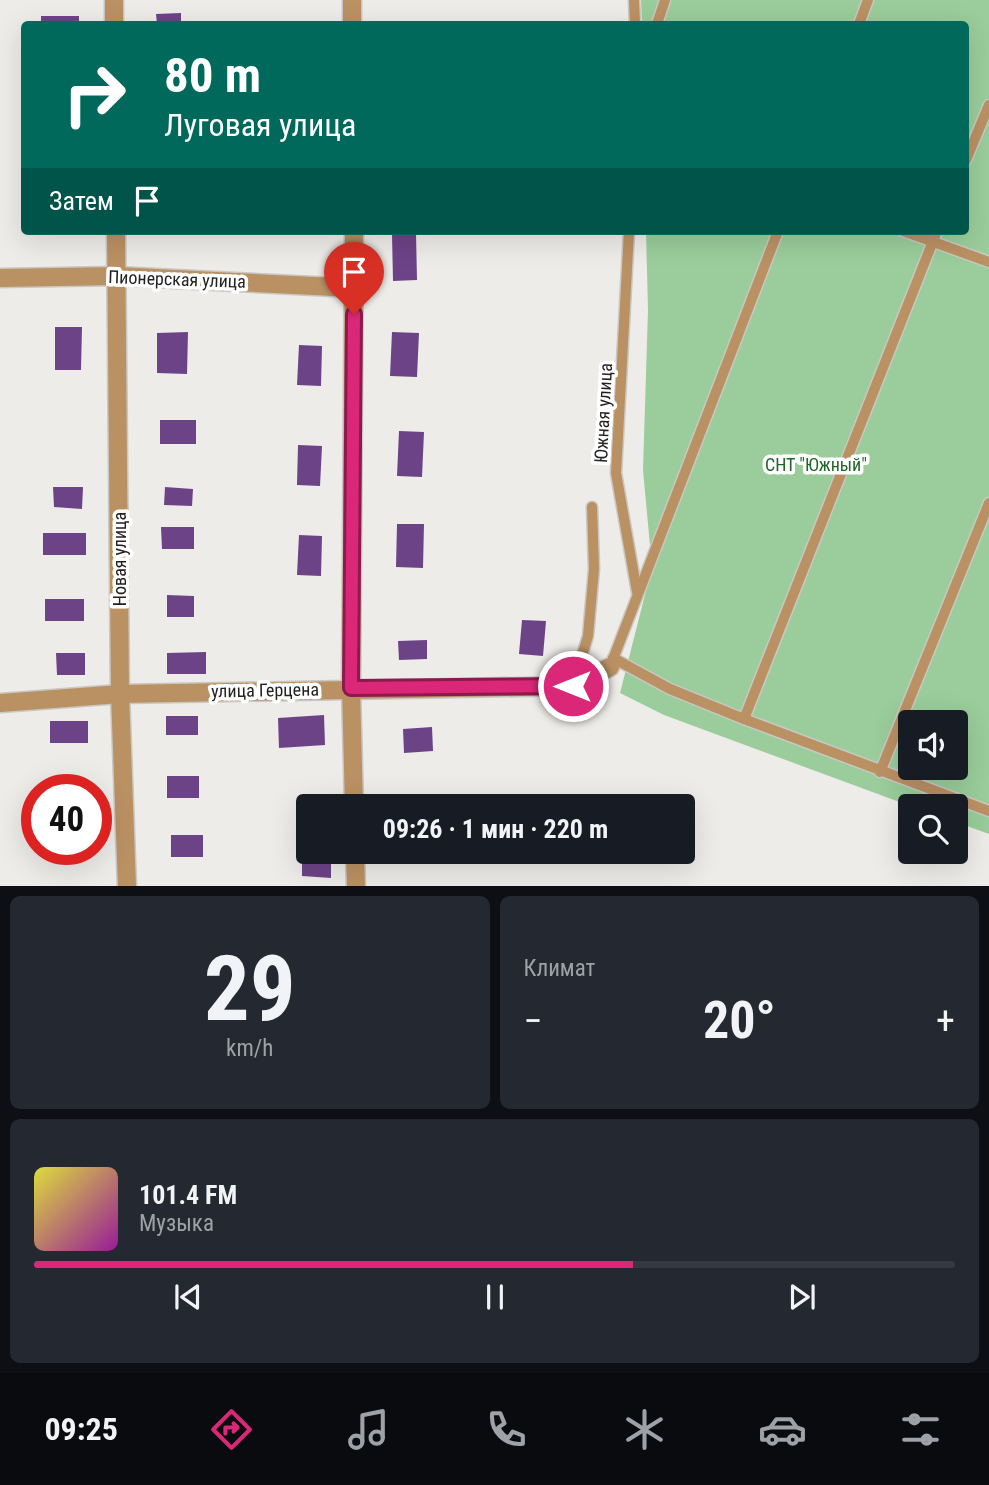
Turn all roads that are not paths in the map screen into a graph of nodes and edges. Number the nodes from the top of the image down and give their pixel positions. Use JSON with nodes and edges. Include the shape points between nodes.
{"nodes":[{"id":1,"x":114,"y":0,"type":"edge"},
{"id":2,"x":352,"y":0,"type":"edge"},
{"id":3,"x":634,"y":0,"type":"edge"},
{"id":4,"x":665,"y":0,"type":"edge"},
{"id":5,"x":868,"y":0,"type":"edge"},
{"id":6,"x":114,"y":21,"type":"edge"},
{"id":7,"x":352,"y":21,"type":"edge"},
{"id":8,"x":635,"y":21,"type":"edge"},
{"id":9,"x":658,"y":21,"type":"edge"},
{"id":10,"x":860,"y":21,"type":"edge"},
{"id":11,"x":989,"y":105,"type":"edge"},
{"id":12,"x":969,"y":153,"type":"edge"},
{"id":13,"x":116,"y":235,"type":"edge"},
{"id":14,"x":354,"y":235,"type":"edge"},
{"id":15,"x":629,"y":235,"type":"edge"},
{"id":16,"x":776,"y":235,"type":"edge"},
{"id":17,"x":935,"y":236,"type":"edge"},
{"id":18,"x":989,"y":262,"type":"edge"},
{"id":19,"x":117,"y":276,"type":"junction"},
{"id":20,"x":0,"y":278,"type":"edge"},
{"id":21,"x":354,"y":288,"type":"junction"},
{"id":22,"x":989,"y":503,"type":"edge"},
{"id":23,"x":592,"y":507,"type":"dead end"},
{"id":24,"x":638,"y":595,"type":"junction"},
{"id":25,"x":612,"y":663,"type":"junction"},
{"id":26,"x":573,"y":686,"type":"junction"},
{"id":27,"x":351,"y":688,"type":"junction"},
{"id":28,"x":120,"y":694,"type":"junction"},
{"id":29,"x":0,"y":703,"type":"edge"},
{"id":30,"x":744,"y":719,"type":"junction"},
{"id":31,"x":880,"y":772,"type":"junction"},
{"id":32,"x":354,"y":794,"type":"edge"},
{"id":33,"x":989,"y":811,"type":"edge"},
{"id":34,"x":355,"y":864,"type":"edge"},
{"id":35,"x":127,"y":886,"type":"edge"},
{"id":36,"x":356,"y":886,"type":"edge"}],
"edges":[{"from":1,"to":6,"type":"street"},
{"from":2,"to":7,"type":"street"},
{"from":3,"to":8,"type":"lane"},
{"from":4,"to":9,"type":"lane"},
{"from":5,"to":10,"type":"lane"},
{"from":11,"to":12,"type":"lane"},
{"from":13,"to":19,"type":"street","name":"Новая улица"},
{"from":14,"to":21,"type":"street"},
{"from":15,"to":24,"type":"lane","name":"Южная улица","via":[[616,473]]},
{"from":16,"to":24,"type":"lane"},
{"from":17,"to":18,"type":"lane"},
{"from":17,"to":30,"type":"lane"},
{"from":19,"to":20,"type":"street","name":"Пионерская улица"},
{"from":19,"to":21,"type":"street","name":"Пионерская улица"},
{"from":19,"to":28,"type":"street","name":"Новая улица"},
{"from":21,"to":27,"type":"street"},
{"from":22,"to":31,"type":"lane"},
{"from":23,"to":26,"type":"lane","via":[[594,569],[588,636]]},
{"from":24,"to":25,"type":"lane"},
{"from":25,"to":26,"type":"street","name":"улица Герцена"},
{"from":25,"to":30,"type":"lane"},
{"from":26,"to":27,"type":"street","name":"улица Герцена"},
{"from":27,"to":28,"type":"street","name":"улица Герцена"},
{"from":27,"to":32,"type":"street"},
{"from":28,"to":29,"type":"street","name":"улица Герцена"},
{"from":28,"to":35,"type":"street","name":"Новая улица"},
{"from":30,"to":31,"type":"lane"},
{"from":31,"to":33,"type":"lane"},
{"from":34,"to":36,"type":"street"}]}
